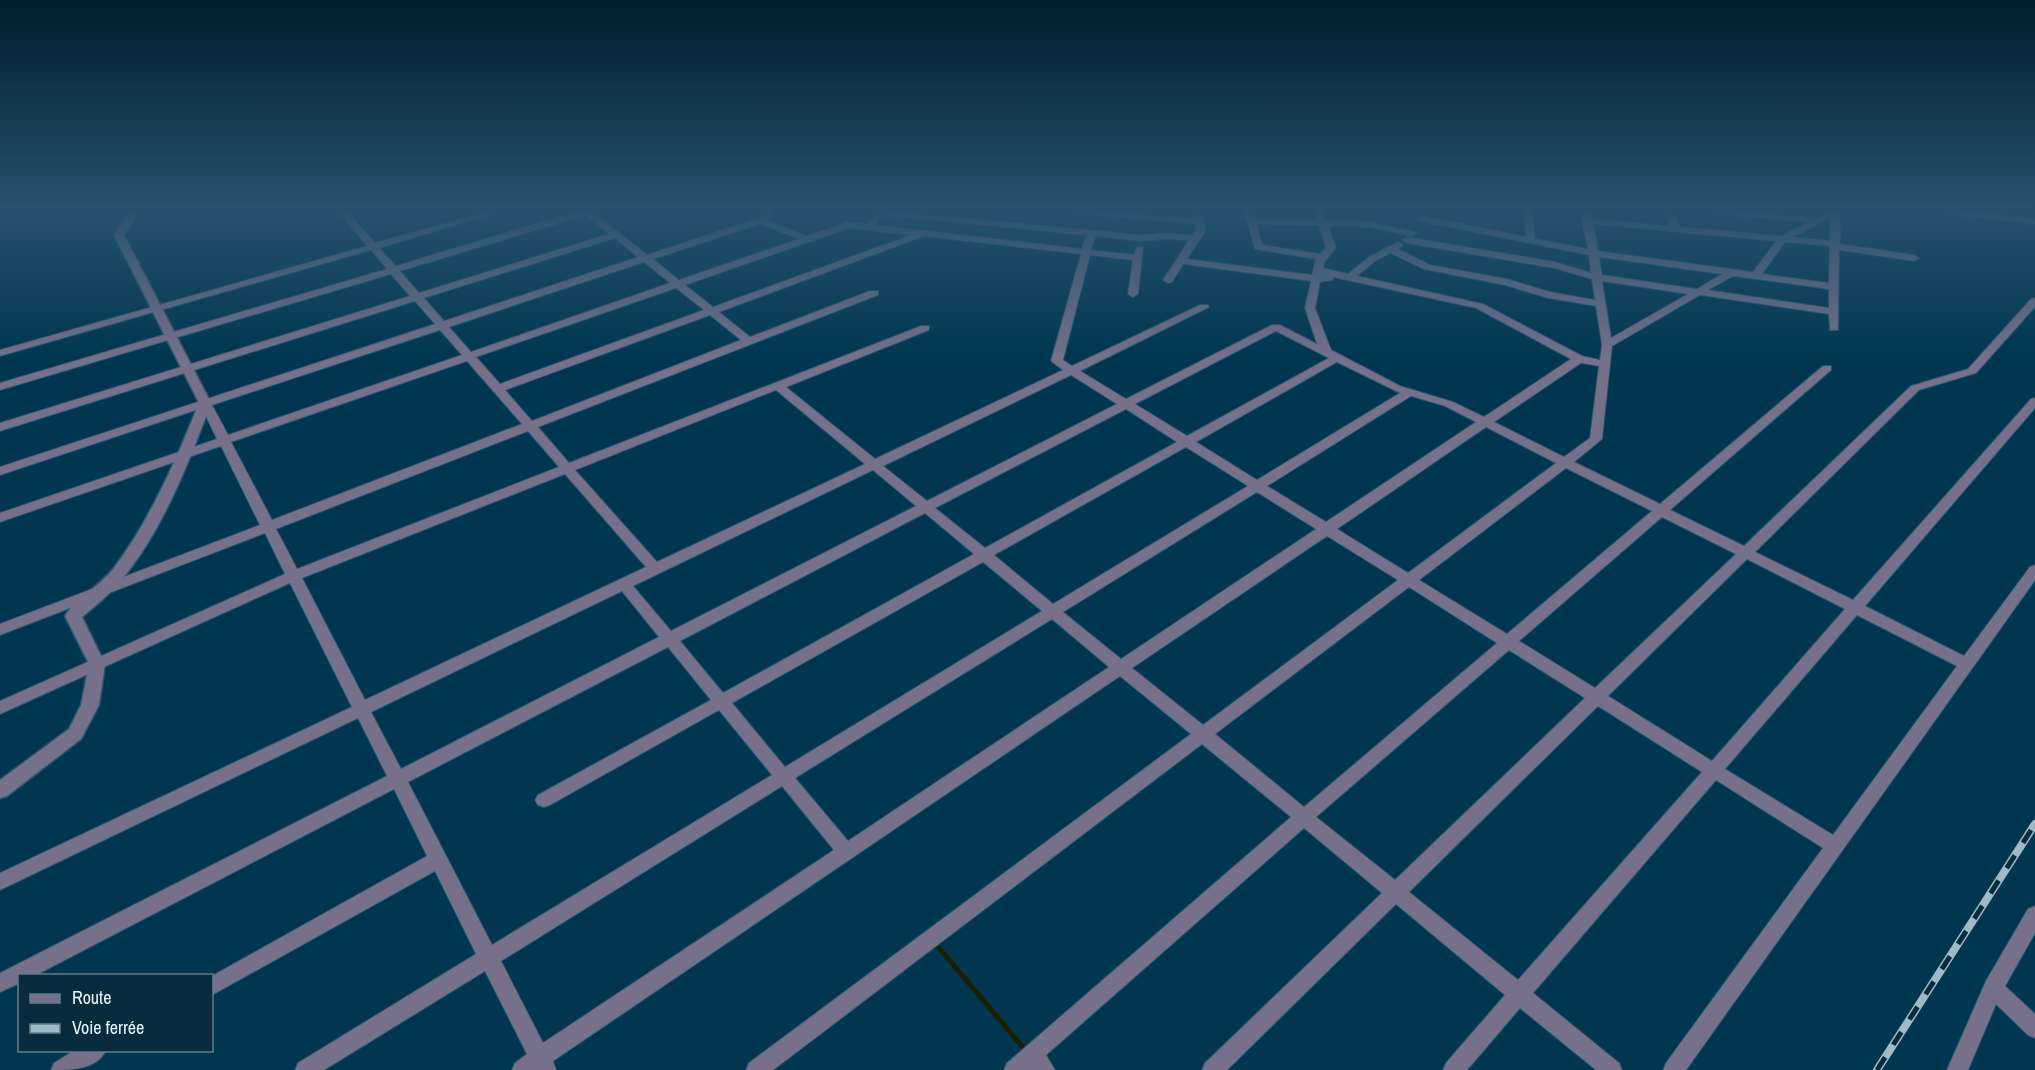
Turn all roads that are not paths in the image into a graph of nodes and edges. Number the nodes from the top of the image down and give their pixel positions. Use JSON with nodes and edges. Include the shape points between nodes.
{"nodes":[{"id":1,"x":131,"y":260,"type":"edge"},
{"id":2,"x":325,"y":260,"type":"edge"},
{"id":3,"x":385,"y":260,"type":"edge"},
{"id":4,"x":430,"y":260,"type":"edge"},
{"id":5,"x":536,"y":260,"type":"edge"},
{"id":6,"x":640,"y":260,"type":"edge"},
{"id":7,"x":648,"y":260,"type":"edge"},
{"id":8,"x":747,"y":260,"type":"edge"},
{"id":9,"x":853,"y":260,"type":"edge"},
{"id":10,"x":1084,"y":260,"type":"edge"},
{"id":11,"x":1138,"y":260,"type":"edge"},
{"id":12,"x":1322,"y":260,"type":"edge"},
{"id":13,"x":1371,"y":260,"type":"edge"},
{"id":14,"x":1412,"y":260,"type":"edge"},
{"id":15,"x":1529,"y":260,"type":"edge"},
{"id":16,"x":1594,"y":260,"type":"edge"},
{"id":17,"x":1641,"y":260,"type":"edge"},
{"id":18,"x":1767,"y":260,"type":"edge"},
{"id":19,"x":1835,"y":260,"type":"edge"},
{"id":20,"x":1180,"y":261,"type":"joint"},
{"id":21,"x":395,"y":271,"type":"junction"},
{"id":22,"x":1731,"y":273,"type":"junction"},
{"id":23,"x":1316,"y":274,"type":"junction"},
{"id":24,"x":1755,"y":276,"type":"junction"},
{"id":25,"x":1350,"y":277,"type":"junction"},
{"id":26,"x":1596,"y":277,"type":"junction"},
{"id":27,"x":1168,"y":280,"type":"dead end"},
{"id":28,"x":678,"y":284,"type":"junction"},
{"id":29,"x":1834,"y":287,"type":"junction"},
{"id":30,"x":1698,"y":292,"type":"junction"},
{"id":31,"x":874,"y":293,"type":"dead end"},
{"id":32,"x":1133,"y":294,"type":"dead end"},
{"id":33,"x":417,"y":297,"type":"junction"},
{"id":34,"x":2035,"y":302,"type":"edge"},
{"id":35,"x":1601,"y":304,"type":"junction"},
{"id":36,"x":1204,"y":307,"type":"dead end"},
{"id":37,"x":156,"y":309,"type":"junction"},
{"id":38,"x":712,"y":311,"type":"junction"},
{"id":39,"x":1834,"y":312,"type":"junction"},
{"id":40,"x":442,"y":325,"type":"junction"},
{"id":41,"x":925,"y":328,"type":"dead end"},
{"id":42,"x":1834,"y":328,"type":"dead end"},
{"id":43,"x":171,"y":336,"type":"junction"},
{"id":44,"x":749,"y":341,"type":"junction"},
{"id":45,"x":1607,"y":345,"type":"junction"},
{"id":46,"x":0,"y":353,"type":"edge"},
{"id":47,"x":1331,"y":355,"type":"junction"},
{"id":48,"x":469,"y":356,"type":"junction"},
{"id":49,"x":1580,"y":359,"type":"junction"},
{"id":50,"x":1605,"y":364,"type":"junction"},
{"id":51,"x":1827,"y":368,"type":"dead end"},
{"id":52,"x":187,"y":369,"type":"junction"},
{"id":53,"x":1072,"y":370,"type":"junction"},
{"id":54,"x":778,"y":386,"type":"junction"},
{"id":55,"x":0,"y":387,"type":"edge"},
{"id":56,"x":498,"y":389,"type":"junction"},
{"id":57,"x":1410,"y":392,"type":"junction"},
{"id":58,"x":2035,"y":401,"type":"edge"},
{"id":59,"x":205,"y":403,"type":"junction"},
{"id":60,"x":1126,"y":404,"type":"junction"},
{"id":61,"x":1485,"y":422,"type":"junction"},
{"id":62,"x":530,"y":426,"type":"junction"},
{"id":63,"x":0,"y":427,"type":"edge"},
{"id":64,"x":224,"y":441,"type":"junction"},
{"id":65,"x":1186,"y":442,"type":"junction"},
{"id":66,"x":184,"y":454,"type":"junction"},
{"id":67,"x":1565,"y":462,"type":"junction"},
{"id":68,"x":874,"y":465,"type":"junction"},
{"id":69,"x":567,"y":468,"type":"junction"},
{"id":70,"x":0,"y":471,"type":"edge"},
{"id":71,"x":1257,"y":486,"type":"junction"},
{"id":72,"x":926,"y":507,"type":"junction"},
{"id":73,"x":1661,"y":510,"type":"junction"},
{"id":74,"x":0,"y":518,"type":"edge"},
{"id":75,"x":268,"y":527,"type":"junction"},
{"id":76,"x":1327,"y":529,"type":"junction"},
{"id":77,"x":1745,"y":553,"type":"junction"},
{"id":78,"x":984,"y":555,"type":"junction"},
{"id":79,"x":656,"y":569,"type":"junction"},
{"id":80,"x":2035,"y":570,"type":"edge"},
{"id":81,"x":293,"y":576,"type":"junction"},
{"id":82,"x":1408,"y":580,"type":"junction"},
{"id":83,"x":624,"y":584,"type":"junction"},
{"id":84,"x":102,"y":591,"type":"junction"},
{"id":85,"x":1855,"y":608,"type":"junction"},
{"id":86,"x":1053,"y":611,"type":"junction"},
{"id":87,"x":0,"y":630,"type":"edge"},
{"id":88,"x":669,"y":638,"type":"junction"},
{"id":89,"x":1508,"y":642,"type":"junction"},
{"id":90,"x":97,"y":664,"type":"junction"},
{"id":91,"x":1967,"y":664,"type":"junction"},
{"id":92,"x":1121,"y":667,"type":"junction"},
{"id":93,"x":1597,"y":697,"type":"junction"},
{"id":94,"x":721,"y":701,"type":"junction"},
{"id":95,"x":0,"y":708,"type":"edge"},
{"id":96,"x":362,"y":709,"type":"junction"},
{"id":97,"x":1203,"y":734,"type":"junction"},
{"id":98,"x":1714,"y":770,"type":"junction"},
{"id":99,"x":783,"y":776,"type":"junction"},
{"id":100,"x":397,"y":778,"type":"junction"},
{"id":101,"x":0,"y":790,"type":"edge"},
{"id":102,"x":544,"y":800,"type":"dead end"},
{"id":103,"x":1304,"y":817,"type":"junction"},
{"id":104,"x":1835,"y":846,"type":"junction"},
{"id":105,"x":846,"y":852,"type":"junction"},
{"id":106,"x":439,"y":859,"type":"junction"},
{"id":107,"x":0,"y":882,"type":"edge"},
{"id":108,"x":1396,"y":892,"type":"junction"},
{"id":109,"x":2035,"y":915,"type":"edge"},
{"id":110,"x":488,"y":956,"type":"junction"},
{"id":111,"x":0,"y":983,"type":"edge"},
{"id":112,"x":213,"y":985,"type":"edge"},
{"id":113,"x":1993,"y":988,"type":"junction"},
{"id":114,"x":1519,"y":994,"type":"junction"},
{"id":115,"x":2035,"y":1028,"type":"edge"},
{"id":116,"x":92,"y":1052,"type":"edge"},
{"id":117,"x":1039,"y":1062,"type":"edge"},
{"id":118,"x":543,"y":1064,"type":"edge"},
{"id":119,"x":61,"y":1070,"type":"edge"},
{"id":120,"x":305,"y":1070,"type":"edge"},
{"id":121,"x":522,"y":1070,"type":"edge"},
{"id":122,"x":756,"y":1070,"type":"edge"},
{"id":123,"x":1014,"y":1070,"type":"edge"},
{"id":124,"x":1212,"y":1070,"type":"edge"},
{"id":125,"x":1453,"y":1070,"type":"edge"},
{"id":126,"x":1612,"y":1070,"type":"edge"},
{"id":127,"x":1673,"y":1070,"type":"edge"},
{"id":128,"x":1957,"y":1070,"type":"edge"}],
"edges":[{"from":1,"to":37,"type":"street"},
{"from":2,"to":37,"type":"street"},
{"from":3,"to":21,"type":"street"},
{"from":4,"to":21,"type":"street"},
{"from":5,"to":33,"type":"street"},
{"from":6,"to":40,"type":"street"},
{"from":7,"to":28,"type":"street"},
{"from":8,"to":28,"type":"street"},
{"from":9,"to":38,"type":"street"},
{"from":10,"to":53,"type":"street","via":[[1057,361]]},
{"from":11,"to":32,"type":"street"},
{"from":12,"to":23,"type":"street"},
{"from":13,"to":25,"type":"street"},
{"from":14,"to":35,"type":"street","via":[[1427,267]]},
{"from":15,"to":26,"type":"street"},
{"from":16,"to":26,"type":"street"},
{"from":17,"to":22,"type":"street"},
{"from":18,"to":24,"type":"street"},
{"from":19,"to":29,"type":"street"},
{"from":20,"to":23,"type":"street"},
{"from":20,"to":27,"type":"street"},
{"from":21,"to":33,"type":"street"},
{"from":21,"to":43,"type":"street"},
{"from":22,"to":24,"type":"street"},
{"from":22,"to":30,"type":"street"},
{"from":23,"to":25,"type":"street"},
{"from":23,"to":47,"type":"street","via":[[1310,309]]},
{"from":24,"to":29,"type":"street"},
{"from":25,"to":49,"type":"street","via":[[1479,306]]},
{"from":26,"to":30,"type":"street"},
{"from":26,"to":35,"type":"street"},
{"from":28,"to":38,"type":"street"},
{"from":28,"to":48,"type":"street"},
{"from":29,"to":39,"type":"street"},
{"from":30,"to":39,"type":"street"},
{"from":30,"to":45,"type":"street"},
{"from":31,"to":44,"type":"street"},
{"from":33,"to":40,"type":"street"},
{"from":33,"to":52,"type":"street"},
{"from":34,"to":77,"type":"street","via":[[1972,371],[1915,388]]},
{"from":35,"to":45,"type":"street"},
{"from":36,"to":53,"type":"street"},
{"from":37,"to":43,"type":"street"},
{"from":37,"to":46,"type":"street"},
{"from":38,"to":44,"type":"street"},
{"from":38,"to":56,"type":"street"},
{"from":39,"to":42,"type":"street"},
{"from":40,"to":48,"type":"street"},
{"from":40,"to":59,"type":"street"},
{"from":41,"to":54,"type":"street"},
{"from":43,"to":52,"type":"street"},
{"from":43,"to":55,"type":"street"},
{"from":44,"to":62,"type":"street"},
{"from":45,"to":50,"type":"street"},
{"from":47,"to":57,"type":"street"},
{"from":47,"to":60,"type":"street","via":[[1276,327]]},
{"from":47,"to":65,"type":"street"},
{"from":48,"to":56,"type":"street"},
{"from":48,"to":64,"type":"street"},
{"from":49,"to":50,"type":"street"},
{"from":49,"to":61,"type":"street"},
{"from":50,"to":67,"type":"street","via":[[1596,439]]},
{"from":51,"to":73,"type":"street"},
{"from":52,"to":59,"type":"street"},
{"from":52,"to":63,"type":"street"},
{"from":53,"to":60,"type":"street"},
{"from":53,"to":68,"type":"street"},
{"from":54,"to":68,"type":"street"},
{"from":54,"to":69,"type":"street"},
{"from":56,"to":62,"type":"street"},
{"from":57,"to":61,"type":"street","via":[[1449,404]]},
{"from":57,"to":71,"type":"street"},
{"from":58,"to":85,"type":"street"},
{"from":59,"to":64,"type":"street"},
{"from":59,"to":66,"type":"street"},
{"from":59,"to":70,"type":"street"},
{"from":60,"to":65,"type":"street"},
{"from":60,"to":72,"type":"street"},
{"from":61,"to":67,"type":"street"},
{"from":61,"to":76,"type":"street"},
{"from":62,"to":69,"type":"street"},
{"from":62,"to":75,"type":"street"},
{"from":64,"to":66,"type":"street"},
{"from":64,"to":75,"type":"street"},
{"from":65,"to":71,"type":"street"},
{"from":65,"to":78,"type":"street"},
{"from":66,"to":74,"type":"street"},
{"from":66,"to":84,"type":"street","via":[[163,503],[119,572]]},
{"from":67,"to":73,"type":"street"},
{"from":67,"to":82,"type":"street"},
{"from":68,"to":72,"type":"street"},
{"from":68,"to":79,"type":"street"},
{"from":69,"to":79,"type":"street"},
{"from":69,"to":81,"type":"street"},
{"from":71,"to":76,"type":"street"},
{"from":71,"to":86,"type":"street"},
{"from":72,"to":78,"type":"street"},
{"from":72,"to":88,"type":"street"},
{"from":73,"to":77,"type":"street"},
{"from":73,"to":89,"type":"street"},
{"from":75,"to":81,"type":"street"},
{"from":75,"to":84,"type":"street"},
{"from":76,"to":82,"type":"street"},
{"from":76,"to":92,"type":"street"},
{"from":77,"to":85,"type":"street"},
{"from":77,"to":93,"type":"street"},
{"from":78,"to":86,"type":"street"},
{"from":78,"to":94,"type":"street"},
{"from":79,"to":83,"type":"street"},
{"from":80,"to":91,"type":"street"},
{"from":81,"to":90,"type":"street"},
{"from":81,"to":96,"type":"street"},
{"from":82,"to":89,"type":"street"},
{"from":82,"to":97,"type":"street"},
{"from":83,"to":88,"type":"street"},
{"from":83,"to":96,"type":"street"},
{"from":84,"to":87,"type":"street"},
{"from":84,"to":90,"type":"street","via":[[73,616]]},
{"from":85,"to":91,"type":"street"},
{"from":85,"to":98,"type":"street"},
{"from":86,"to":92,"type":"street"},
{"from":86,"to":99,"type":"street"},
{"from":88,"to":94,"type":"street"},
{"from":88,"to":100,"type":"street"},
{"from":89,"to":93,"type":"street"},
{"from":89,"to":103,"type":"street"},
{"from":90,"to":95,"type":"street"},
{"from":90,"to":101,"type":"street","via":[[90,705],[75,734]]},
{"from":91,"to":104,"type":"street"},
{"from":92,"to":97,"type":"street"},
{"from":92,"to":105,"type":"street"},
{"from":93,"to":98,"type":"street"},
{"from":93,"to":108,"type":"street"},
{"from":94,"to":99,"type":"street"},
{"from":94,"to":102,"type":"street"},
{"from":96,"to":100,"type":"street"},
{"from":96,"to":107,"type":"street"},
{"from":97,"to":103,"type":"street"},
{"from":97,"to":122,"type":"street"},
{"from":98,"to":104,"type":"street"},
{"from":98,"to":114,"type":"street"},
{"from":99,"to":105,"type":"street"},
{"from":99,"to":110,"type":"street"},
{"from":100,"to":106,"type":"street"},
{"from":100,"to":111,"type":"street"},
{"from":103,"to":108,"type":"street"},
{"from":103,"to":117,"type":"street"},
{"from":104,"to":127,"type":"street"},
{"from":105,"to":118,"type":"street"},
{"from":106,"to":110,"type":"street"},
{"from":106,"to":112,"type":"street"},
{"from":108,"to":114,"type":"street"},
{"from":108,"to":124,"type":"street"},
{"from":109,"to":113,"type":"street"},
{"from":110,"to":118,"type":"street"},
{"from":110,"to":120,"type":"street"},
{"from":113,"to":115,"type":"street"},
{"from":113,"to":128,"type":"street"},
{"from":114,"to":125,"type":"street"},
{"from":114,"to":126,"type":"street"},
{"from":116,"to":119,"type":"street"},
{"from":117,"to":123,"type":"street"},
{"from":118,"to":121,"type":"street"}]}
